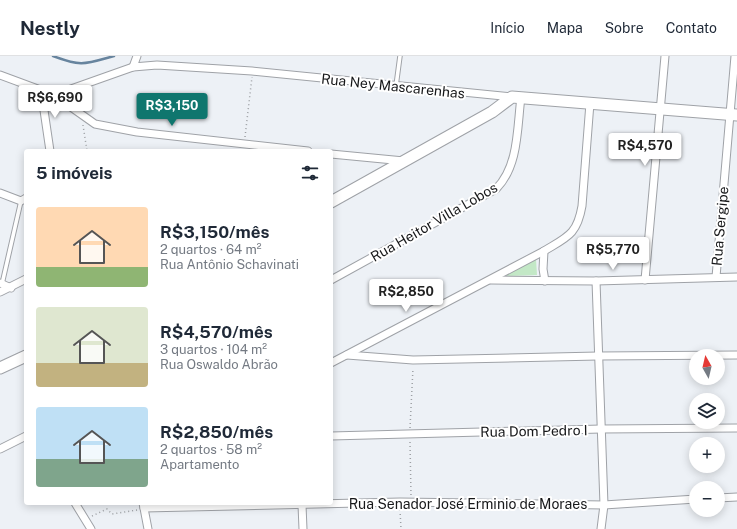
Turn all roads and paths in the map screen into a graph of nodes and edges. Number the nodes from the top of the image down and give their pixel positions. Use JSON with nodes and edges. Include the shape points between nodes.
{"nodes":[{"id":1,"x":137,"y":56,"type":"edge"},
{"id":2,"x":400,"y":56,"type":"edge"},
{"id":3,"x":665,"y":56,"type":"edge"},
{"id":4,"x":735,"y":56,"type":"edge"},
{"id":5,"x":134,"y":67,"type":"junction"},
{"id":6,"x":252,"y":71,"type":"junction"},
{"id":7,"x":0,"y":75,"type":"edge"},
{"id":8,"x":396,"y":87,"type":"junction"},
{"id":9,"x":41,"y":90,"type":"junction"},
{"id":10,"x":54,"y":95,"type":"junction"},
{"id":11,"x":516,"y":97,"type":"junction"},
{"id":12,"x":590,"y":103,"type":"junction"},
{"id":13,"x":660,"y":108,"type":"junction"},
{"id":14,"x":734,"y":114,"type":"edge"},
{"id":15,"x":81,"y":115,"type":"junction"},
{"id":16,"x":244,"y":144,"type":"junction"},
{"id":17,"x":50,"y":149,"type":"edge"},
{"id":18,"x":87,"y":149,"type":"edge"},
{"id":19,"x":290,"y":149,"type":"edge"},
{"id":20,"x":333,"y":154,"type":"edge"},
{"id":21,"x":406,"y":162,"type":"junction"},
{"id":22,"x":0,"y":193,"type":"edge"},
{"id":23,"x":23,"y":199,"type":"edge"},
{"id":24,"x":333,"y":201,"type":"edge"},
{"id":25,"x":544,"y":251,"type":"junction"},
{"id":26,"x":716,"y":277,"type":"junction"},
{"id":27,"x":737,"y":277,"type":"edge"},
{"id":28,"x":333,"y":279,"type":"edge"},
{"id":29,"x":24,"y":280,"type":"edge"},
{"id":30,"x":489,"y":280,"type":"junction"},
{"id":31,"x":645,"y":280,"type":"junction"},
{"id":32,"x":545,"y":281,"type":"junction"},
{"id":33,"x":596,"y":281,"type":"junction"},
{"id":34,"x":1,"y":283,"type":"edge"},
{"id":35,"x":11,"y":288,"type":"junction"},
{"id":36,"x":0,"y":292,"type":"edge"},
{"id":37,"x":346,"y":355,"type":"junction"},
{"id":38,"x":737,"y":355,"type":"edge"},
{"id":39,"x":598,"y":356,"type":"junction"},
{"id":40,"x":24,"y":357,"type":"edge"},
{"id":41,"x":413,"y":360,"type":"junction"},
{"id":42,"x":333,"y":362,"type":"edge"},
{"id":43,"x":0,"y":368,"type":"edge"},
{"id":44,"x":737,"y":428,"type":"edge"},
{"id":45,"x":601,"y":429,"type":"junction"},
{"id":46,"x":410,"y":433,"type":"junction"},
{"id":47,"x":333,"y":436,"type":"edge"},
{"id":48,"x":24,"y":437,"type":"edge"},
{"id":49,"x":0,"y":449,"type":"edge"},
{"id":50,"x":737,"y":497,"type":"edge"},
{"id":51,"x":725,"y":498,"type":"edge"},
{"id":52,"x":689,"y":500,"type":"edge"},
{"id":53,"x":400,"y":502,"type":"junction"},
{"id":54,"x":411,"y":502,"type":"junction"},
{"id":55,"x":333,"y":504,"type":"edge"},
{"id":56,"x":76,"y":505,"type":"edge"},
{"id":57,"x":302,"y":505,"type":"joint"},
{"id":58,"x":604,"y":505,"type":"junction"},
{"id":59,"x":144,"y":506,"type":"edge"},
{"id":60,"x":153,"y":506,"type":"edge"},
{"id":61,"x":85,"y":519,"type":"junction"},
{"id":62,"x":91,"y":529,"type":"edge"},
{"id":63,"x":148,"y":529,"type":"edge"},
{"id":64,"x":303,"y":529,"type":"edge"},
{"id":65,"x":401,"y":529,"type":"edge"},
{"id":66,"x":601,"y":529,"type":"edge"}],
"edges":[{"from":1,"to":5,"type":"street"},
{"from":2,"to":8,"type":"lane"},
{"from":3,"to":13,"type":"street"},
{"from":4,"to":14,"type":"street","name":"Rua Sergipe"},
{"from":5,"to":6,"type":"street","name":"Rua Ney Mascarenhas","via":[[157,65]]},
{"from":5,"to":10,"type":"street","name":"Rua Ney Mascarenhas"},
{"from":6,"to":8,"type":"street","name":"Rua Ney Mascarenhas"},
{"from":6,"to":16,"type":"path"},
{"from":7,"to":9,"type":"street"},
{"from":8,"to":11,"type":"street","name":"Rua Ney Mascarenhas"},
{"from":9,"to":10,"type":"street"},
{"from":9,"to":17,"type":"street"},
{"from":10,"to":15,"type":"street"},
{"from":11,"to":12,"type":"street","name":"Rua Ney Mascarenhas"},
{"from":11,"to":21,"type":"street"},
{"from":11,"to":28,"type":"street","name":"Rua Heitor Villa Lobos","via":[[512,163],[504,181],[496,189]]},
{"from":12,"to":13,"type":"street","name":"Rua Ney Mascarenhas"},
{"from":12,"to":25,"type":"street","via":[[580,215],[572,234]]},
{"from":13,"to":14,"type":"street","name":"Rua Ney Mascarenhas"},
{"from":13,"to":31,"type":"street"},
{"from":14,"to":26,"type":"street","name":"Rua Sergipe"},
{"from":15,"to":16,"type":"street","via":[[95,124],[111,128]]},
{"from":15,"to":18,"type":"path"},
{"from":16,"to":19,"type":"street"},
{"from":20,"to":21,"type":"street"},
{"from":21,"to":24,"type":"street"},
{"from":22,"to":23,"type":"street"},
{"from":23,"to":34,"type":"lane"},
{"from":25,"to":30,"type":"street"},
{"from":25,"to":32,"type":"street"},
{"from":26,"to":27,"type":"street"},
{"from":26,"to":31,"type":"street"},
{"from":29,"to":35,"type":"street"},
{"from":30,"to":32,"type":"street"},
{"from":30,"to":37,"type":"street"},
{"from":31,"to":33,"type":"street"},
{"from":32,"to":33,"type":"street"},
{"from":33,"to":39,"type":"street"},
{"from":34,"to":35,"type":"street"},
{"from":35,"to":36,"type":"street"},
{"from":37,"to":41,"type":"street"},
{"from":37,"to":42,"type":"street"},
{"from":38,"to":39,"type":"street"},
{"from":39,"to":41,"type":"street"},
{"from":39,"to":45,"type":"street"},
{"from":40,"to":43,"type":"street"},
{"from":41,"to":46,"type":"path"},
{"from":44,"to":45,"type":"street","name":"Rua Dom Pedro I"},
{"from":45,"to":46,"type":"street","name":"Rua Dom Pedro I"},
{"from":45,"to":58,"type":"street"},
{"from":46,"to":47,"type":"street","name":"Rua Dom Pedro I"},
{"from":46,"to":54,"type":"path"},
{"from":48,"to":49,"type":"street"},
{"from":50,"to":51,"type":"street"},
{"from":52,"to":58,"type":"street","name":"Rua Senador José Erminio de Moraes"},
{"from":53,"to":54,"type":"street","name":"Rua Senador José Erminio de Moraes"},
{"from":53,"to":55,"type":"street","name":"Rua Senador José Erminio de Moraes"},
{"from":53,"to":65,"type":"path"},
{"from":54,"to":58,"type":"street","name":"Rua Senador José Erminio de Moraes"},
{"from":56,"to":61,"type":"street"},
{"from":57,"to":60,"type":"street","name":"Rua Senador José Erminio de Moraes"},
{"from":57,"to":64,"type":"street"},
{"from":58,"to":66,"type":"street"},
{"from":59,"to":60,"type":"street","name":"Rua Senador José Erminio de Moraes"},
{"from":59,"to":61,"type":"path","via":[[112,514],[107,509]]},
{"from":59,"to":63,"type":"street"},
{"from":61,"to":62,"type":"street"}]}
